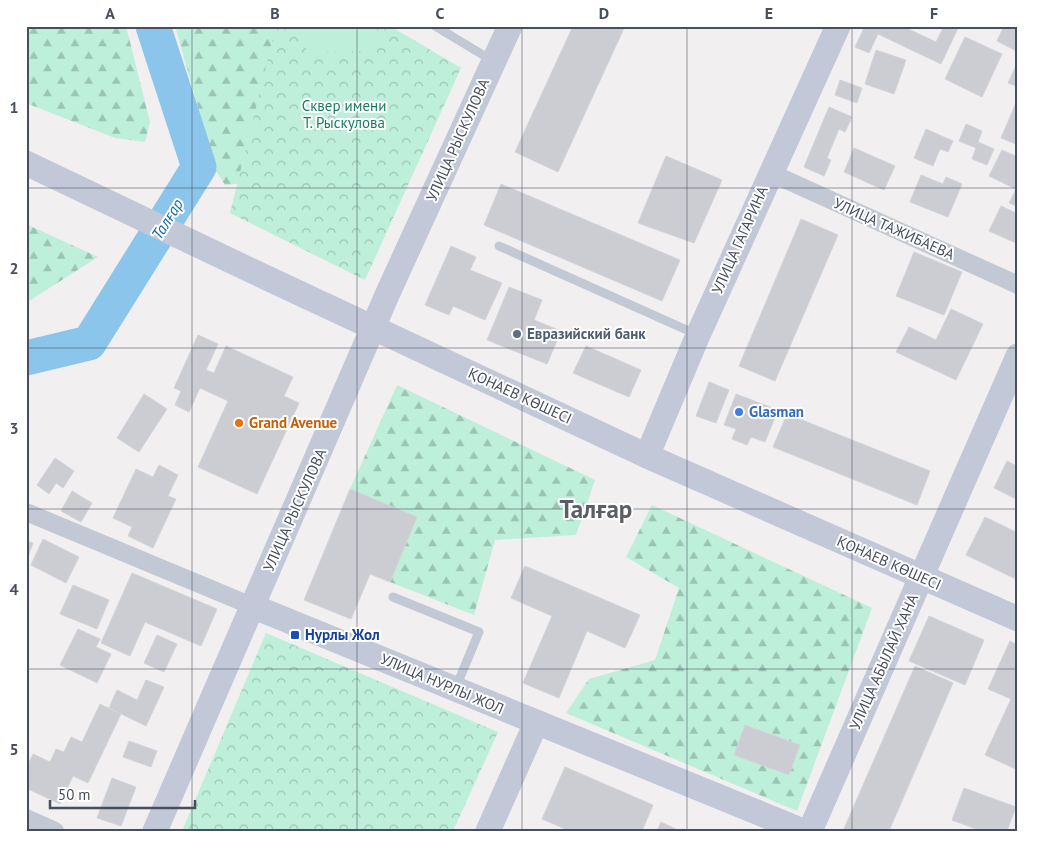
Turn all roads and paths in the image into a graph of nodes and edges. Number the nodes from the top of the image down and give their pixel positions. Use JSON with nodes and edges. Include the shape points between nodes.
{"nodes":[{"id":1,"x":435,"y":26,"type":"edge"},
{"id":2,"x":510,"y":26,"type":"edge"},
{"id":3,"x":838,"y":26,"type":"edge"},
{"id":4,"x":494,"y":61,"type":"junction"},
{"id":5,"x":26,"y":163,"type":"edge"},
{"id":6,"x":771,"y":173,"type":"junction"},
{"id":7,"x":500,"y":246,"type":"dead end"},
{"id":8,"x":1018,"y":285,"type":"edge"},
{"id":9,"x":374,"y":328,"type":"junction"},
{"id":10,"x":698,"y":335,"type":"junction"},
{"id":11,"x":1018,"y":356,"type":"edge"},
{"id":12,"x":647,"y":456,"type":"junction"},
{"id":13,"x":26,"y":512,"type":"edge"},
{"id":14,"x":921,"y":578,"type":"junction"},
{"id":15,"x":393,"y":597,"type":"dead end"},
{"id":16,"x":252,"y":606,"type":"junction"},
{"id":17,"x":1018,"y":619,"type":"edge"},
{"id":18,"x":455,"y":690,"type":"junction"},
{"id":19,"x":536,"y":723,"type":"junction"},
{"id":20,"x":26,"y":818,"type":"edge"},
{"id":21,"x":55,"y":831,"type":"edge"},
{"id":22,"x":155,"y":831,"type":"edge"},
{"id":23,"x":488,"y":831,"type":"edge"},
{"id":24,"x":803,"y":831,"type":"edge"},
{"id":25,"x":810,"y":831,"type":"edge"}],
"edges":[{"from":1,"to":4,"type":"lane"},
{"from":2,"to":4,"type":"main road","name":"УЛИЦА РЫСКУЛОВА"},
{"from":3,"to":6,"type":"main road","name":"УЛИЦА ГАГАРИНА"},
{"from":4,"to":9,"type":"main road","name":"УЛИЦА РЫСКУЛОВА"},
{"from":5,"to":9,"type":"main road","name":"ҚОНАЕВ КӨШЕСІ"},
{"from":6,"to":8,"type":"street","name":"УЛИЦА ТАЖИБАЕВА"},
{"from":6,"to":10,"type":"main road","name":"УЛИЦА ГАГАРИНА"},
{"from":7,"to":10,"type":"lane"},
{"from":9,"to":12,"type":"main road","name":"ҚОНАЕВ КӨШЕСІ"},
{"from":9,"to":16,"type":"main road","name":"УЛИЦА РЫСКУЛОВА"},
{"from":10,"to":12,"type":"main road","name":"УЛИЦА ГАГАРИНА"},
{"from":11,"to":14,"type":"main road","name":"УЛИЦА АБЫЛАЙ ХАНА"},
{"from":12,"to":14,"type":"main road","name":"ҚОНАЕВ КӨШЕСІ"},
{"from":13,"to":16,"type":"street","name":"УЛИЦА НУРЛЫ ЖОЛ"},
{"from":14,"to":17,"type":"main road","name":"ҚОНАЕВ КӨШЕСІ"},
{"from":14,"to":25,"type":"main road","name":"УЛИЦА АБЫЛАЙ ХАНА"},
{"from":15,"to":18,"type":"lane","via":[[479,632]]},
{"from":16,"to":18,"type":"main road","name":"УЛИЦА НУРЛЫ ЖОЛ"},
{"from":16,"to":22,"type":"main road","name":"УЛИЦА РЫСКУЛОВА"},
{"from":18,"to":19,"type":"main road","name":"УЛИЦА НУРЛЫ ЖОЛ"},
{"from":19,"to":23,"type":"main road"},
{"from":19,"to":24,"type":"main road","name":"УЛИЦА НУРЛЫ ЖОЛ"},
{"from":20,"to":21,"type":"street"}]}
